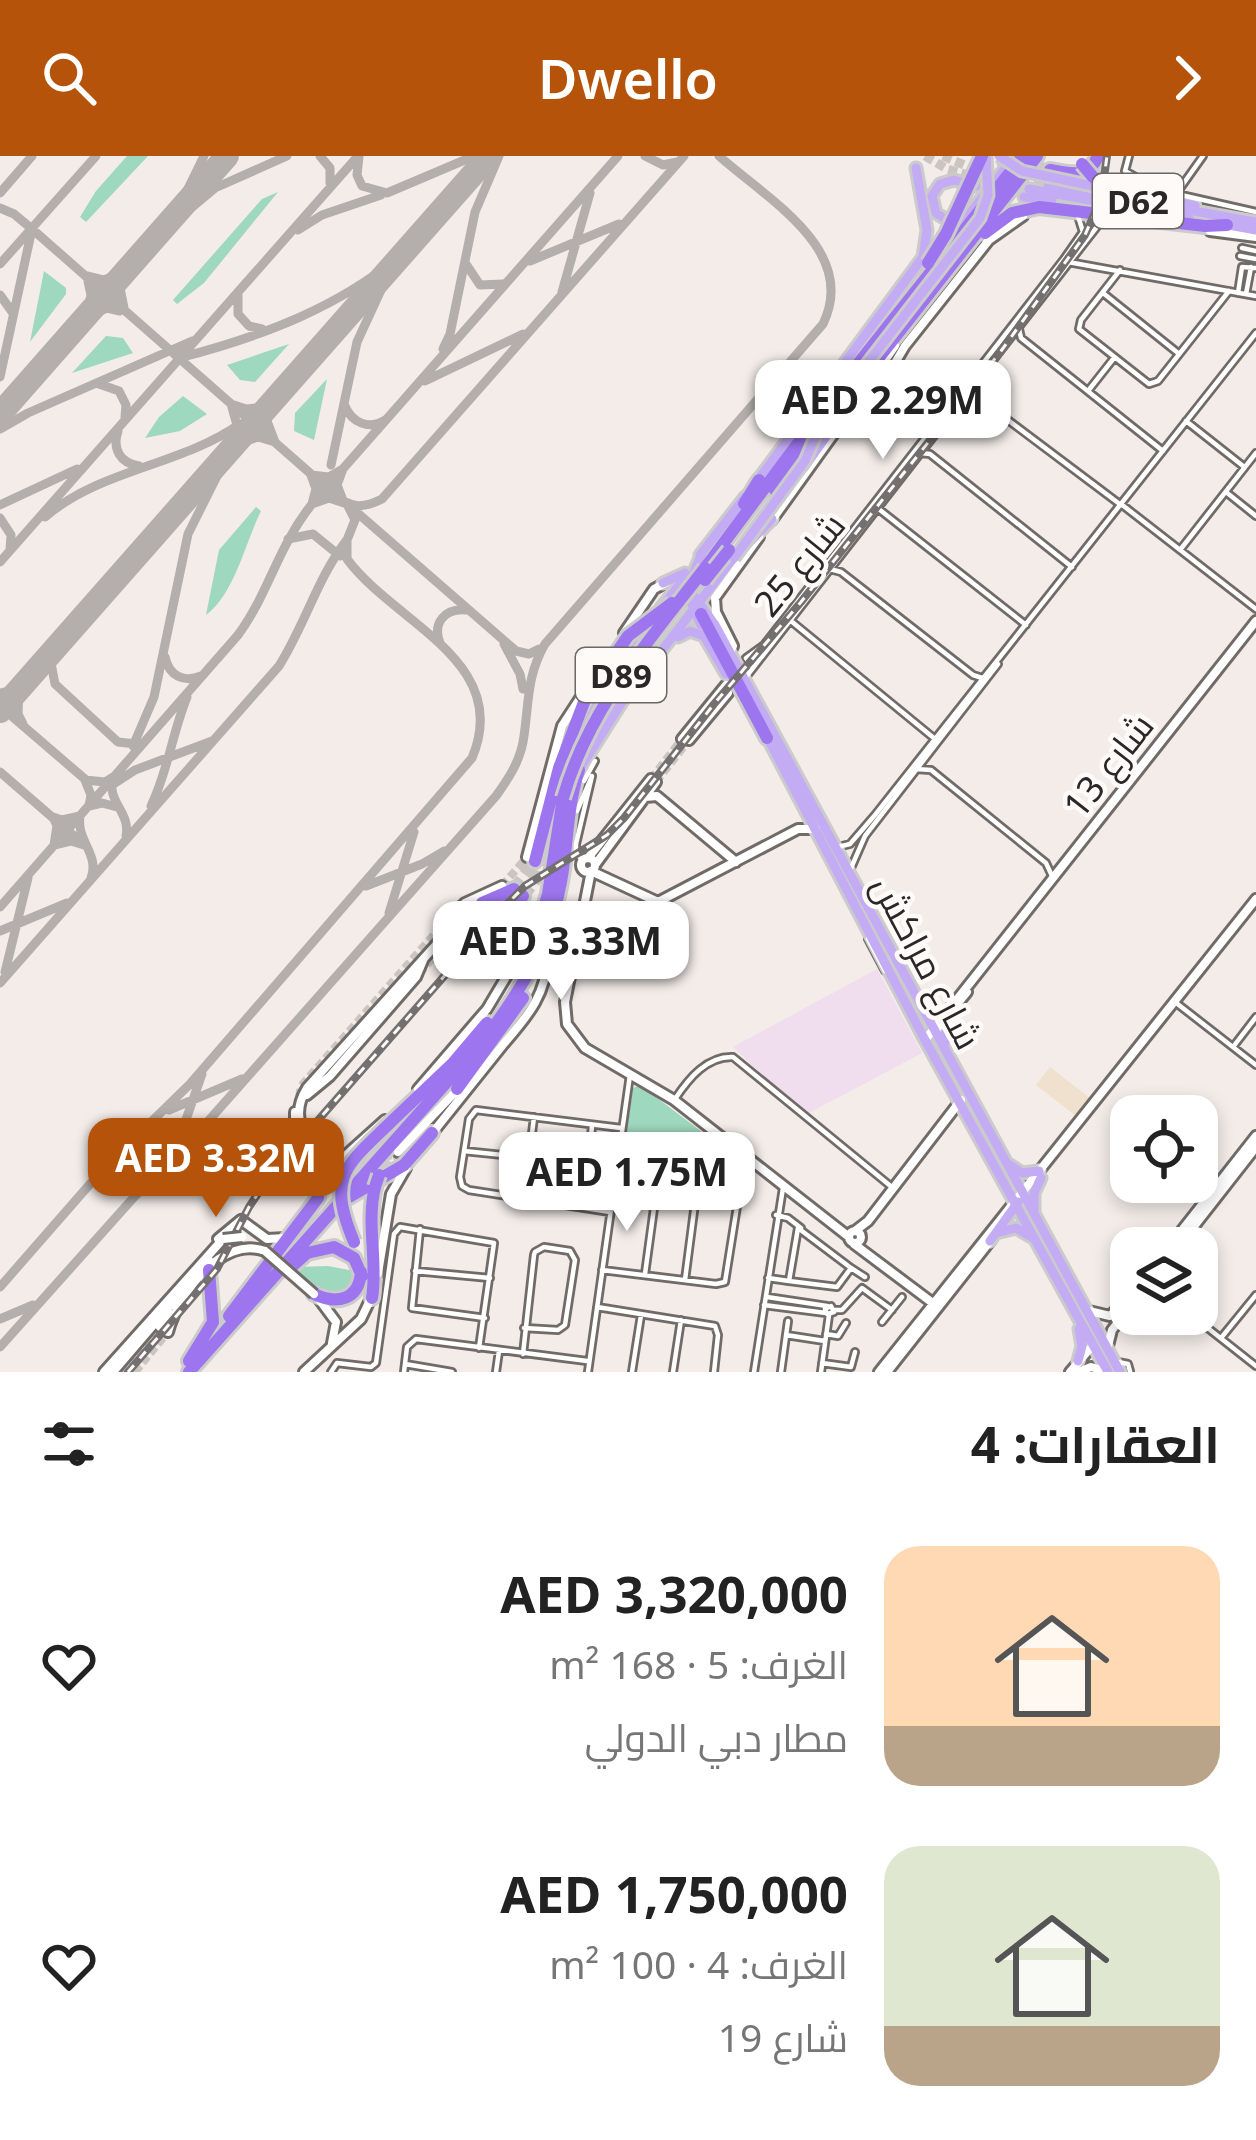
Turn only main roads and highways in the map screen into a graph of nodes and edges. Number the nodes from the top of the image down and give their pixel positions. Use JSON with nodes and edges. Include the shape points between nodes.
{"nodes":[{"id":1,"x":984,"y":156,"type":"edge"},
{"id":2,"x":999,"y":156,"type":"edge"},
{"id":3,"x":1098,"y":156,"type":"edge"},
{"id":4,"x":1030,"y":157,"type":"edge"},
{"id":5,"x":1080,"y":159,"type":"edge"},
{"id":6,"x":916,"y":168,"type":"dead end"},
{"id":7,"x":1049,"y":177,"type":"joint"},
{"id":8,"x":1093,"y":182,"type":"junction"},
{"id":9,"x":976,"y":186,"type":"dead end"},
{"id":10,"x":1026,"y":193,"type":"dead end"},
{"id":11,"x":1141,"y":194,"type":"joint"},
{"id":12,"x":1228,"y":221,"type":"junction"},
{"id":13,"x":1256,"y":230,"type":"edge"},
{"id":14,"x":972,"y":250,"type":"junction"},
{"id":15,"x":930,"y":267,"type":"junction"},
{"id":16,"x":871,"y":364,"type":"junction"},
{"id":17,"x":759,"y":480,"type":"junction"},
{"id":18,"x":772,"y":519,"type":"road end"},
{"id":19,"x":731,"y":545,"type":"junction"},
{"id":20,"x":699,"y":566,"type":"junction"},
{"id":21,"x":663,"y":583,"type":"road end"},
{"id":22,"x":713,"y":586,"type":"junction"},
{"id":23,"x":691,"y":598,"type":"junction"},
{"id":24,"x":715,"y":625,"type":"junction"},
{"id":25,"x":665,"y":649,"type":"junction"},
{"id":26,"x":615,"y":674,"type":"junction"},
{"id":27,"x":643,"y":677,"type":"junction"},
{"id":28,"x":733,"y":683,"type":"junction"},
{"id":29,"x":767,"y":738,"type":"junction"},
{"id":30,"x":567,"y":748,"type":"junction"},
{"id":31,"x":579,"y":770,"type":"junction"},
{"id":32,"x":558,"y":795,"type":"junction"},
{"id":33,"x":534,"y":860,"type":"tunnel mouth"},
{"id":34,"x":513,"y":890,"type":"tunnel mouth"},
{"id":35,"x":489,"y":909,"type":"road end"},
{"id":36,"x":548,"y":930,"type":"junction"},
{"id":37,"x":923,"y":1012,"type":"junction"},
{"id":38,"x":929,"y":1035,"type":"junction"},
{"id":39,"x":945,"y":1054,"type":"junction"},
{"id":40,"x":470,"y":1056,"type":"junction"},
{"id":41,"x":453,"y":1063,"type":"junction"},
{"id":42,"x":952,"y":1076,"type":"junction"},
{"id":43,"x":458,"y":1090,"type":"road end"},
{"id":44,"x":429,"y":1129,"type":"road end"},
{"id":45,"x":301,"y":1135,"type":"road end"},
{"id":46,"x":997,"y":1158,"type":"junction"},
{"id":47,"x":1040,"y":1175,"type":"junction"},
{"id":48,"x":1003,"y":1180,"type":"junction"},
{"id":49,"x":1020,"y":1199,"type":"junction"},
{"id":50,"x":1035,"y":1217,"type":"junction"},
{"id":51,"x":998,"y":1220,"type":"road end"},
{"id":52,"x":1040,"y":1236,"type":"junction"},
{"id":53,"x":301,"y":1244,"type":"junction"},
{"id":54,"x":207,"y":1266,"type":"road end"},
{"id":55,"x":362,"y":1276,"type":"junction"},
{"id":56,"x":314,"y":1294,"type":"road end"},
{"id":57,"x":372,"y":1298,"type":"road end"},
{"id":58,"x":1077,"y":1304,"type":"junction"},
{"id":59,"x":229,"y":1316,"type":"junction"},
{"id":60,"x":1079,"y":1367,"type":"edge"},
{"id":61,"x":188,"y":1369,"type":"edge"},
{"id":62,"x":1117,"y":1369,"type":"edge"}],
"edges":[{"from":1,"to":15,"type":"highway","bridge":true},
{"from":1,"to":19,"type":"main road","bridge":true,"via":[[988,195],[980,218],[818,427],[805,461]]},
{"from":2,"to":8,"type":"main road","bridge":true,"via":[[1022,171]]},
{"from":3,"to":7,"type":"highway","via":[[1081,174]]},
{"from":4,"to":9,"type":"main road","via":[[963,219],[935,213],[940,184]]},
{"from":4,"to":14,"type":"highway","number":"D89"},
{"from":4,"to":15,"type":"highway"},
{"from":5,"to":8,"type":"highway","bridge":true},
{"from":6,"to":17,"type":"main road","via":[[927,230],[923,257]]},
{"from":7,"to":12,"type":"main road","number":"D62"},
{"from":8,"to":11,"type":"highway"},
{"from":10,"to":12,"type":"main road","number":"D62"},
{"from":11,"to":12,"type":"main road"},
{"from":12,"to":13,"type":"main road","number":"D62"},
{"from":12,"to":14,"type":"highway","via":[[1204,226],[1032,207],[1000,220]]},
{"from":14,"to":16,"type":"highway","number":"D89"},
{"from":15,"to":16,"type":"highway","via":[[867,346]]},
{"from":16,"to":19,"type":"highway","number":"D89"},
{"from":16,"to":19,"type":"highway","number":"D89","via":[[802,439]]},
{"from":17,"to":19,"type":"highway"},
{"from":17,"to":20,"type":"main road"},
{"from":18,"to":19,"type":"main road"},
{"from":19,"to":20,"type":"highway","number":"D89","bridge":true},
{"from":19,"to":22,"type":"main road"},
{"from":19,"to":31,"type":"highway","number":"D89","bridge":true,"via":[[615,697]]},
{"from":20,"to":21,"type":"main road"},
{"from":20,"to":23,"type":"main road"},
{"from":20,"to":23,"type":"main road"},
{"from":20,"to":30,"type":"highway","bridge":true,"via":[[666,609],[628,636],[586,697]]},
{"from":20,"to":32,"type":"highway","number":"D89","bridge":true,"via":[[603,701]]},
{"from":22,"to":23,"type":"main road"},
{"from":22,"to":24,"type":"main road"},
{"from":23,"to":24,"type":"main road","name":"شارع مراكش"},
{"from":23,"to":25,"type":"main road"},
{"from":23,"to":26,"type":"main road","via":[[672,598]]},
{"from":23,"to":27,"type":"main road"},
{"from":23,"to":28,"type":"main road"},
{"from":23,"to":29,"type":"highway"},
{"from":24,"to":28,"type":"main road","name":"شارع مراكش","via":[[730,653]]},
{"from":25,"to":27,"type":"main road"},
{"from":25,"to":28,"type":"main road","via":[[681,634],[704,636]]},
{"from":26,"to":30,"type":"main road"},
{"from":26,"to":32,"type":"main road"},
{"from":27,"to":31,"type":"main road"},
{"from":28,"to":29,"type":"main road","name":"شارع مراكش"},
{"from":28,"to":37,"type":"main road","name":"شارع مراكش"},
{"from":29,"to":38,"type":"main road","name":"شارع مراكش"},
{"from":30,"to":32,"type":"highway"},
{"from":31,"to":36,"type":"highway","number":"D89"},
{"from":32,"to":33,"type":"highway"},
{"from":32,"to":41,"type":"highway","number":"D89","via":[[548,895],[529,954],[502,1004]]},
{"from":34,"to":35,"type":"highway"},
{"from":36,"to":40,"type":"highway","number":"D89","via":[[512,1002]]},
{"from":36,"to":43,"type":"highway","via":[[518,1008]]},
{"from":37,"to":38,"type":"main road","name":"شارع مراكش"},
{"from":37,"to":39,"type":"main road","via":[[946,1016]]},
{"from":38,"to":39,"type":"main road","name":"شارع مراكش"},
{"from":38,"to":42,"type":"main road","name":"شارع مراكش"},
{"from":39,"to":42,"type":"main road","name":"شارع مراكش"},
{"from":40,"to":53,"type":"highway","number":"D89"},
{"from":40,"to":57,"type":"highway","via":[[377,1181]]},
{"from":41,"to":55,"type":"highway","bridge":true,"via":[[342,1175],[339,1201]]},
{"from":41,"to":59,"type":"highway","number":"D89"},
{"from":42,"to":46,"type":"main road","name":"شارع مراكش"},
{"from":42,"to":46,"type":"main road","name":"شارع مراكش"},
{"from":44,"to":53,"type":"highway","via":[[404,1165],[348,1198]]},
{"from":45,"to":59,"type":"highway","via":[[319,1166],[312,1208]]},
{"from":46,"to":47,"type":"main road"},
{"from":46,"to":48,"type":"main road","name":"شارع مراكش"},
{"from":46,"to":49,"type":"main road","name":"شارع مراكش"},
{"from":47,"to":49,"type":"main road"},
{"from":47,"to":50,"type":"main road"},
{"from":48,"to":49,"type":"main road","name":"شارع مراكش"},
{"from":48,"to":51,"type":"main road","via":[[1007,1199]]},
{"from":49,"to":50,"type":"main road","name":"شارع مراكش"},
{"from":49,"to":52,"type":"main road","name":"شارع مراكش"},
{"from":49,"to":52,"type":"main road","via":[[993,1237],[1016,1228]]},
{"from":50,"to":52,"type":"main road","name":"شارع مراكش"},
{"from":52,"to":58,"type":"main road","name":"شارع مراكش"},
{"from":53,"to":61,"type":"highway","number":"D89"},
{"from":54,"to":61,"type":"highway","via":[[213,1322]]},
{"from":55,"to":56,"type":"highway","via":[[356,1292],[341,1300]]},
{"from":55,"to":61,"type":"highway","via":[[340,1249],[307,1252]]},
{"from":58,"to":60,"type":"main road"},
{"from":58,"to":62,"type":"main road","name":"شارع مراكش"},
{"from":58,"to":62,"type":"main road","name":"شارع مراكش","via":[[1093,1345]]},
{"from":59,"to":61,"type":"highway","number":"D89"}]}
